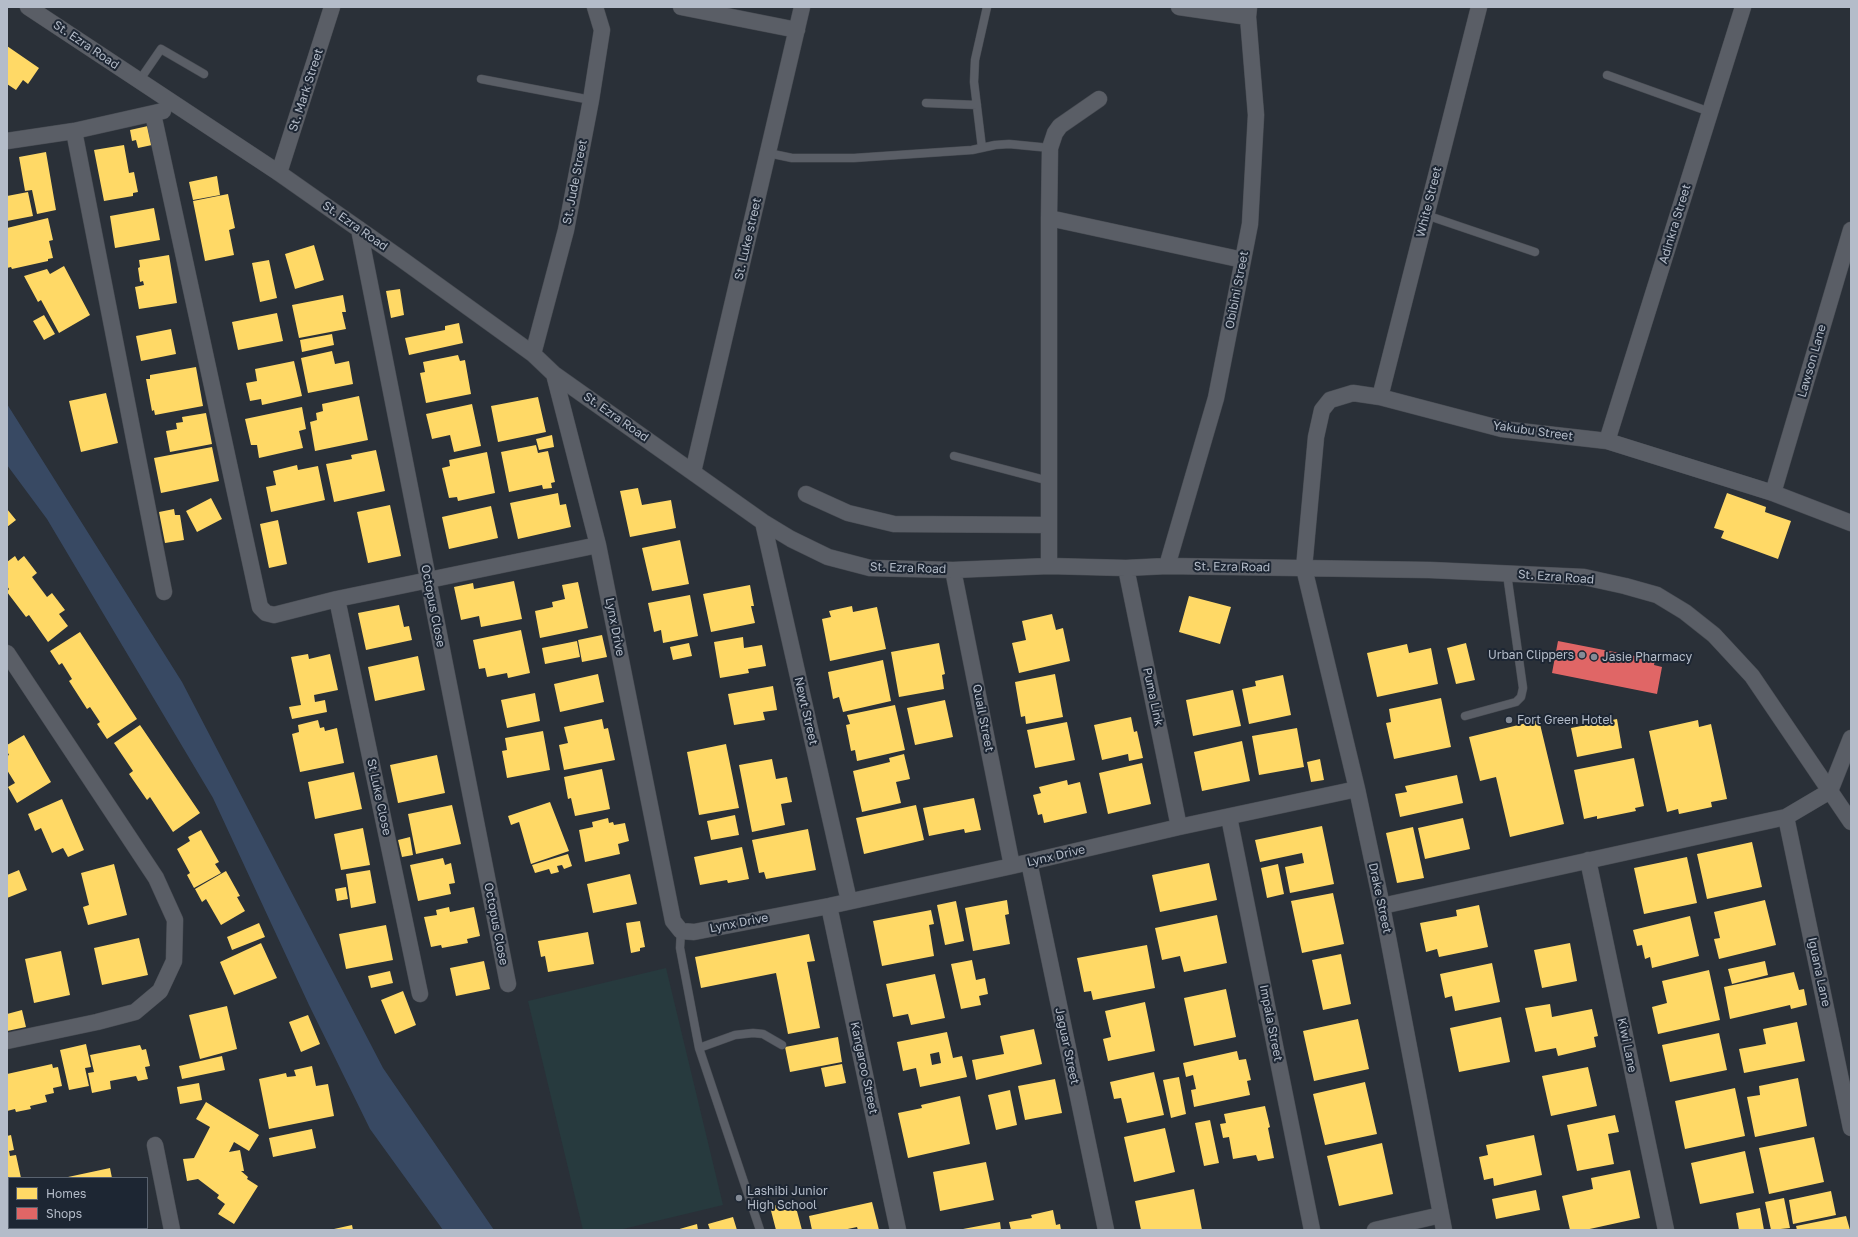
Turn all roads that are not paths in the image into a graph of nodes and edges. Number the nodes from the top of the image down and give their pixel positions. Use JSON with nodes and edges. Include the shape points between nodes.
{"nodes":[{"id":1,"x":28,"y":7,"type":"edge"},
{"id":2,"x":332,"y":7,"type":"edge"},
{"id":3,"x":595,"y":7,"type":"edge"},
{"id":4,"x":681,"y":7,"type":"edge"},
{"id":5,"x":802,"y":7,"type":"edge"},
{"id":6,"x":987,"y":7,"type":"edge"},
{"id":7,"x":1180,"y":7,"type":"edge"},
{"id":8,"x":1479,"y":7,"type":"edge"},
{"id":9,"x":1743,"y":7,"type":"edge"},
{"id":10,"x":1249,"y":12,"type":"edge"},
{"id":11,"x":797,"y":30,"type":"junction"},
{"id":12,"x":204,"y":74,"type":"dead end"},
{"id":13,"x":1607,"y":75,"type":"dead end"},
{"id":14,"x":481,"y":79,"type":"dead end"},
{"id":15,"x":139,"y":81,"type":"junction"},
{"id":16,"x":1099,"y":99,"type":"dead end"},
{"id":17,"x":590,"y":100,"type":"junction"},
{"id":18,"x":926,"y":102,"type":"dead end"},
{"id":19,"x":977,"y":105,"type":"junction"},
{"id":20,"x":178,"y":106,"type":"junction"},
{"id":21,"x":1710,"y":112,"type":"junction"},
{"id":22,"x":153,"y":114,"type":"junction"},
{"id":23,"x":7,"y":129,"type":"edge"},
{"id":24,"x":74,"y":131,"type":"junction"},
{"id":25,"x":14,"y":140,"type":"edge"},
{"id":26,"x":982,"y":148,"type":"junction"},
{"id":27,"x":1050,"y":148,"type":"junction"},
{"id":28,"x":768,"y":153,"type":"junction"},
{"id":29,"x":279,"y":173,"type":"junction"},
{"id":30,"x":1426,"y":215,"type":"junction"},
{"id":31,"x":1049,"y":218,"type":"junction"},
{"id":32,"x":359,"y":229,"type":"junction"},
{"id":33,"x":1851,"y":230,"type":"edge"},
{"id":34,"x":1535,"y":252,"type":"dead end"},
{"id":35,"x":1243,"y":260,"type":"junction"},
{"id":36,"x":533,"y":354,"type":"junction"},
{"id":37,"x":554,"y":374,"type":"junction"},
{"id":38,"x":1380,"y":397,"type":"junction"},
{"id":39,"x":1607,"y":441,"type":"junction"},
{"id":40,"x":954,"y":456,"type":"dead end"},
{"id":41,"x":693,"y":472,"type":"junction"},
{"id":42,"x":1049,"y":481,"type":"junction"},
{"id":43,"x":1773,"y":493,"type":"junction"},
{"id":44,"x":806,"y":494,"type":"dead end"},
{"id":45,"x":763,"y":522,"type":"junction"},
{"id":46,"x":1851,"y":523,"type":"edge"},
{"id":47,"x":1049,"y":525,"type":"junction"},
{"id":48,"x":598,"y":545,"type":"junction"},
{"id":49,"x":1049,"y":566,"type":"junction"},
{"id":50,"x":1167,"y":566,"type":"junction"},
{"id":51,"x":1126,"y":568,"type":"junction"},
{"id":52,"x":1304,"y":568,"type":"junction"},
{"id":53,"x":954,"y":570,"type":"junction"},
{"id":54,"x":1508,"y":574,"type":"junction"},
{"id":55,"x":428,"y":582,"type":"junction"},
{"id":56,"x":164,"y":592,"type":"dead end"},
{"id":57,"x":337,"y":599,"type":"junction"},
{"id":58,"x":7,"y":653,"type":"edge"},
{"id":59,"x":1465,"y":716,"type":"dead end"},
{"id":60,"x":1851,"y":738,"type":"edge"},
{"id":61,"x":1847,"y":762,"type":"edge"},
{"id":62,"x":1357,"y":789,"type":"junction"},
{"id":63,"x":1830,"y":791,"type":"junction"},
{"id":64,"x":1229,"y":817,"type":"junction"},
{"id":65,"x":1786,"y":817,"type":"junction"},
{"id":66,"x":1851,"y":822,"type":"edge"},
{"id":67,"x":1179,"y":827,"type":"junction"},
{"id":68,"x":1588,"y":860,"type":"junction"},
{"id":69,"x":1029,"y":862,"type":"junction"},
{"id":70,"x":1012,"y":866,"type":"junction"},
{"id":71,"x":849,"y":901,"type":"junction"},
{"id":72,"x":829,"y":906,"type":"junction"},
{"id":73,"x":1382,"y":906,"type":"junction"},
{"id":74,"x":681,"y":931,"type":"junction"},
{"id":75,"x":508,"y":984,"type":"dead end"},
{"id":76,"x":420,"y":994,"type":"dead end"},
{"id":77,"x":7,"y":1041,"type":"edge"},
{"id":78,"x":782,"y":1045,"type":"dead end"},
{"id":79,"x":699,"y":1048,"type":"junction"},
{"id":80,"x":1851,"y":1128,"type":"edge"},
{"id":81,"x":155,"y":1145,"type":"dead end"},
{"id":82,"x":1443,"y":1223,"type":"edge"},
{"id":83,"x":172,"y":1230,"type":"edge"},
{"id":84,"x":760,"y":1230,"type":"edge"},
{"id":85,"x":898,"y":1230,"type":"edge"},
{"id":86,"x":1106,"y":1230,"type":"edge"},
{"id":87,"x":1312,"y":1230,"type":"edge"},
{"id":88,"x":1375,"y":1230,"type":"edge"},
{"id":89,"x":1666,"y":1230,"type":"edge"}],
"edges":[{"from":1,"to":15,"type":"street","name":"St. Ezra Road"},
{"from":2,"to":29,"type":"street","name":"St. Mark Street"},
{"from":3,"to":17,"type":"street","name":"St. Jude Street","via":[[602,30]]},
{"from":4,"to":11,"type":"street"},
{"from":5,"to":11,"type":"street","name":"St. Luke street"},
{"from":6,"to":19,"type":"lane","via":[[975,60]]},
{"from":7,"to":10,"type":"street"},
{"from":8,"to":30,"type":"street","name":"White Street"},
{"from":9,"to":21,"type":"street","name":"Adinkra Street"},
{"from":10,"to":35,"type":"street","name":"Obibini Street","via":[[1256,115],[1250,224]]},
{"from":11,"to":28,"type":"street","name":"St. Luke street"},
{"from":12,"to":15,"type":"lane","via":[[161,49]]},
{"from":13,"to":21,"type":"lane"},
{"from":14,"to":17,"type":"lane"},
{"from":15,"to":20,"type":"street","name":"St. Ezra Road"},
{"from":16,"to":27,"type":"street","via":[[1060,126]]},
{"from":17,"to":36,"type":"street","name":"St. Jude Street","via":[[566,230]]},
{"from":18,"to":19,"type":"lane"},
{"from":19,"to":26,"type":"lane"},
{"from":20,"to":22,"type":"street"},
{"from":20,"to":29,"type":"street","name":"St. Ezra Road"},
{"from":21,"to":39,"type":"street","name":"Adinkra Street"},
{"from":22,"to":24,"type":"street"},
{"from":22,"to":57,"type":"street","via":[[260,607],[266,613],[274,614]]},
{"from":23,"to":25,"type":"street"},
{"from":24,"to":25,"type":"street"},
{"from":24,"to":56,"type":"street"},
{"from":26,"to":27,"type":"lane","via":[[1009,144]]},
{"from":26,"to":28,"type":"lane","via":[[854,158],[792,158]]},
{"from":27,"to":31,"type":"street"},
{"from":28,"to":41,"type":"street","name":"St. Luke street"},
{"from":29,"to":32,"type":"street","name":"St. Ezra Road"},
{"from":30,"to":34,"type":"lane"},
{"from":30,"to":38,"type":"street","name":"White Street"},
{"from":31,"to":35,"type":"street"},
{"from":31,"to":42,"type":"street"},
{"from":32,"to":36,"type":"street","name":"St. Ezra Road"},
{"from":32,"to":55,"type":"street","name":"Octopus Close"},
{"from":33,"to":43,"type":"street","name":"Lawson Lane"},
{"from":35,"to":50,"type":"street","name":"Obibini Street","via":[[1216,398]]},
{"from":36,"to":37,"type":"street","name":"St. Ezra Road"},
{"from":37,"to":41,"type":"street","name":"St. Ezra Road"},
{"from":37,"to":48,"type":"street","name":"Lynx Drive"},
{"from":38,"to":39,"type":"street","name":"Yakubu Street","via":[[1502,429]]},
{"from":38,"to":52,"type":"street","name":"Yakubu Street","via":[[1353,393],[1330,400],[1322,410],[1316,437]]},
{"from":39,"to":43,"type":"street","name":"Yakubu Street"},
{"from":40,"to":42,"type":"lane"},
{"from":41,"to":45,"type":"street","name":"St. Ezra Road"},
{"from":42,"to":47,"type":"street"},
{"from":43,"to":46,"type":"street","name":"Yakubu Street"},
{"from":44,"to":47,"type":"street","via":[[848,513],[894,524]]},
{"from":45,"to":53,"type":"street","name":"St. Ezra Road","via":[[828,557],[870,568]]},
{"from":45,"to":71,"type":"street","name":"Newt Street"},
{"from":47,"to":49,"type":"street"},
{"from":48,"to":55,"type":"street"},
{"from":48,"to":74,"type":"street","name":"Lynx Drive","via":[[673,921]]},
{"from":49,"to":51,"type":"street","name":"St. Ezra Road"},
{"from":49,"to":53,"type":"street","name":"St. Ezra Road"},
{"from":50,"to":51,"type":"street","name":"St. Ezra Road"},
{"from":50,"to":52,"type":"street","name":"St. Ezra Road"},
{"from":51,"to":67,"type":"street","name":"Puma Link"},
{"from":52,"to":54,"type":"street","name":"St. Ezra Road"},
{"from":52,"to":62,"type":"street","name":"Drake Street"},
{"from":53,"to":70,"type":"street","name":"Quail Street"},
{"from":54,"to":59,"type":"lane","via":[[1523,688],[1521,697],[1516,702]]},
{"from":54,"to":63,"type":"street","name":"St. Ezra Road","via":[[1584,577],[1657,595],[1685,612],[1714,635],[1752,676]]},
{"from":55,"to":57,"type":"street"},
{"from":55,"to":75,"type":"street","name":"Octopus Close"},
{"from":57,"to":76,"type":"street","name":"St Luke Close"},
{"from":58,"to":77,"type":"street","via":[[156,878],[176,920],[174,961],[160,991],[135,1012]]},
{"from":60,"to":61,"type":"street"},
{"from":61,"to":63,"type":"street"},
{"from":62,"to":64,"type":"street","name":"Lynx Drive"},
{"from":62,"to":73,"type":"street","name":"Drake Street"},
{"from":63,"to":65,"type":"street"},
{"from":63,"to":66,"type":"street","name":"St. Ezra Road"},
{"from":64,"to":67,"type":"street","name":"Lynx Drive"},
{"from":64,"to":87,"type":"street","name":"Impala Street"},
{"from":65,"to":68,"type":"street"},
{"from":65,"to":80,"type":"street","name":"Iguana Lane"},
{"from":67,"to":69,"type":"street","name":"Lynx Drive"},
{"from":68,"to":73,"type":"street"},
{"from":68,"to":89,"type":"street","name":"Kiwi Lane"},
{"from":69,"to":70,"type":"street","name":"Lynx Drive"},
{"from":69,"to":86,"type":"street","name":"Jaguar Street"},
{"from":70,"to":71,"type":"street","name":"Lynx Drive"},
{"from":71,"to":72,"type":"street","name":"Lynx Drive"},
{"from":72,"to":74,"type":"street","name":"Lynx Drive","via":[[694,932]]},
{"from":72,"to":85,"type":"street","name":"Kangaroo Street"},
{"from":73,"to":82,"type":"street","name":"Drake Street"},
{"from":74,"to":79,"type":"lane","via":[[680,948]]},
{"from":78,"to":79,"type":"lane","via":[[763,1034],[753,1033],[735,1035]]},
{"from":79,"to":84,"type":"lane"},
{"from":81,"to":83,"type":"street"},
{"from":82,"to":88,"type":"street"}]}
